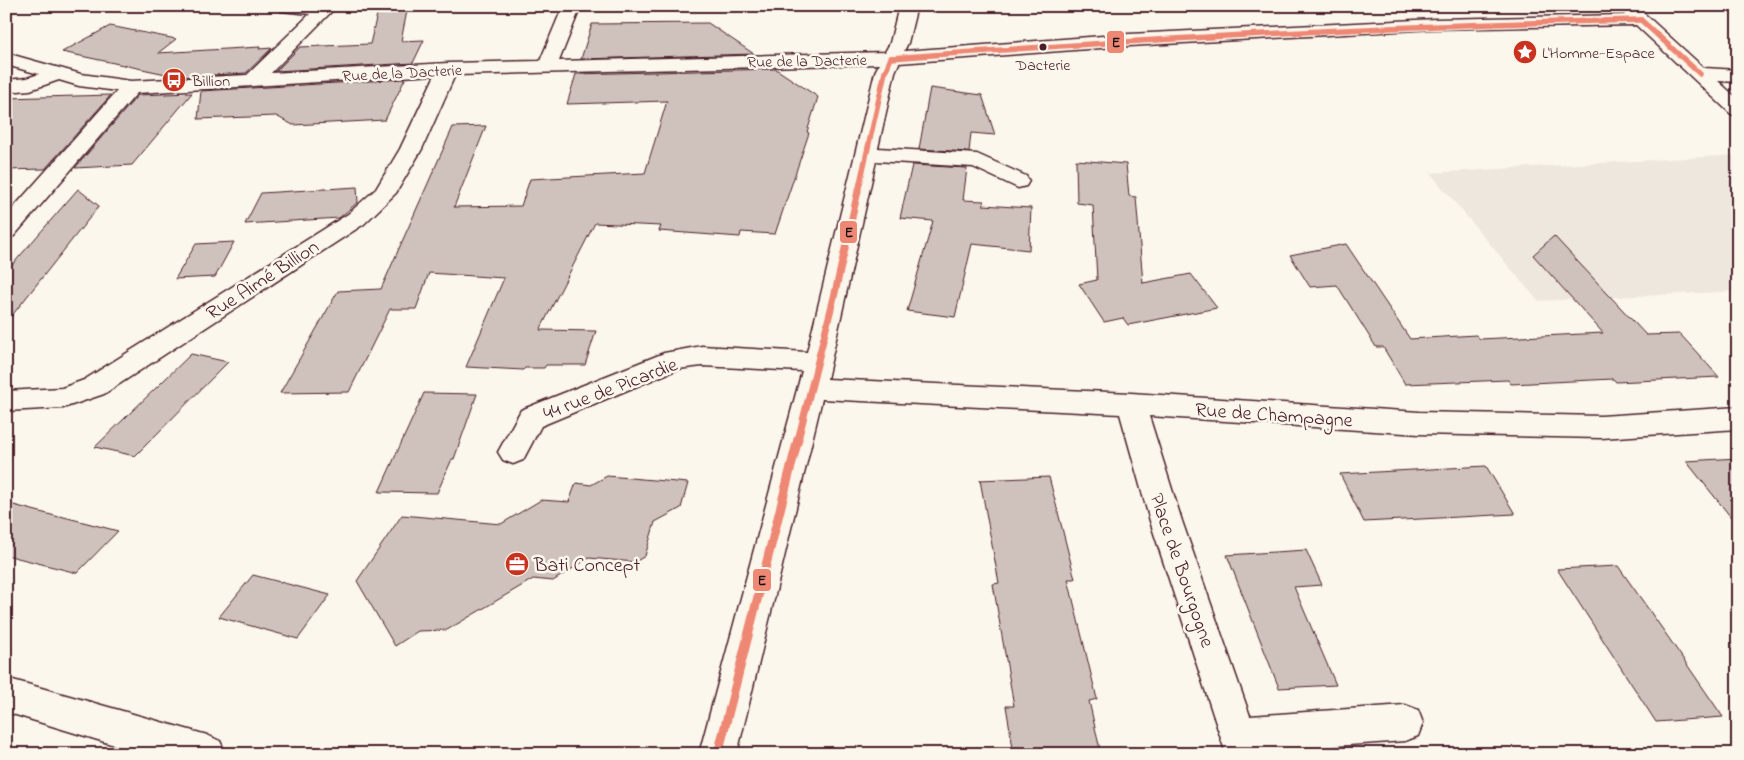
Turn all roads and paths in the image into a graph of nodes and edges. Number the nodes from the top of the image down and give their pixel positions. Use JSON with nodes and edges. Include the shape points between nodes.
{"nodes":[{"id":1,"x":572,"y":6,"type":"edge"},
{"id":2,"x":908,"y":6,"type":"edge"},
{"id":3,"x":1626,"y":6,"type":"edge"},
{"id":4,"x":287,"y":7,"type":"edge"},
{"id":5,"x":1417,"y":9,"type":"dead end"},
{"id":6,"x":1641,"y":20,"type":"junction"},
{"id":7,"x":1436,"y":24,"type":"junction"},
{"id":8,"x":891,"y":58,"type":"junction"},
{"id":9,"x":6,"y":59,"type":"edge"},
{"id":10,"x":547,"y":66,"type":"junction"},
{"id":11,"x":448,"y":69,"type":"junction"},
{"id":12,"x":1700,"y":74,"type":"junction"},
{"id":13,"x":56,"y":75,"type":"junction"},
{"id":14,"x":1738,"y":76,"type":"edge"},
{"id":15,"x":252,"y":80,"type":"junction"},
{"id":16,"x":6,"y":86,"type":"edge"},
{"id":17,"x":131,"y":87,"type":"junction"},
{"id":18,"x":1738,"y":110,"type":"edge"},
{"id":19,"x":866,"y":154,"type":"junction"},
{"id":20,"x":1018,"y":181,"type":"dead end"},
{"id":21,"x":6,"y":231,"type":"edge"},
{"id":22,"x":814,"y":375,"type":"junction"},
{"id":23,"x":6,"y":402,"type":"edge"},
{"id":24,"x":1131,"y":404,"type":"junction"},
{"id":25,"x":1738,"y":418,"type":"edge"},
{"id":26,"x":513,"y":452,"type":"dead end"},
{"id":27,"x":6,"y":695,"type":"edge"},
{"id":28,"x":1405,"y":723,"type":"dead end"},
{"id":29,"x":1242,"y":744,"type":"edge"},
{"id":30,"x":207,"y":754,"type":"edge"},
{"id":31,"x":718,"y":754,"type":"edge"}],
"edges":[{"from":1,"to":10,"type":"street"},
{"from":2,"to":8,"type":"street","via":[[899,43]]},
{"from":3,"to":6,"type":"street"},
{"from":4,"to":15,"type":"street","via":[[325,9]]},
{"from":5,"to":7,"type":"street"},
{"from":6,"to":7,"type":"street","name":"Rue de la Dacterie"},
{"from":6,"to":12,"type":"street"},
{"from":7,"to":8,"type":"street","name":"Rue de la Dacterie","via":[[1121,40]]},
{"from":8,"to":10,"type":"street","name":"Rue de la Dacterie"},
{"from":8,"to":19,"type":"street","via":[[884,72]]},
{"from":9,"to":13,"type":"street","name":"Rue de la Dacterie"},
{"from":10,"to":11,"type":"street","name":"Rue de la Dacterie"},
{"from":11,"to":15,"type":"street","name":"Rue de la Dacterie"},
{"from":11,"to":23,"type":"street","name":"Rue Aimé Billion","via":[[411,148],[385,193],[356,219],[94,387],[63,398]]},
{"from":12,"to":14,"type":"street"},
{"from":12,"to":18,"type":"street"},
{"from":13,"to":16,"type":"street","via":[[30,84]]},
{"from":13,"to":17,"type":"street","name":"Rue de la Dacterie"},
{"from":15,"to":17,"type":"street","name":"Rue de la Dacterie"},
{"from":17,"to":21,"type":"street"},
{"from":19,"to":20,"type":"street","via":[[977,161]]},
{"from":19,"to":22,"type":"street"},
{"from":22,"to":24,"type":"street","name":"Rue de Champagne"},
{"from":22,"to":26,"type":"street","name":"44 rue de Picardie","via":[[784,359],[702,356],[674,360],[531,418]]},
{"from":22,"to":31,"type":"street"},
{"from":24,"to":25,"type":"street","name":"Rue de Champagne","via":[[1419,423],[1601,427]]},
{"from":24,"to":29,"type":"street","name":"Place de Bourgogne","via":[[1166,521]]},
{"from":27,"to":30,"type":"street"},
{"from":28,"to":29,"type":"street","name":"Place de Bourgogne"}]}
